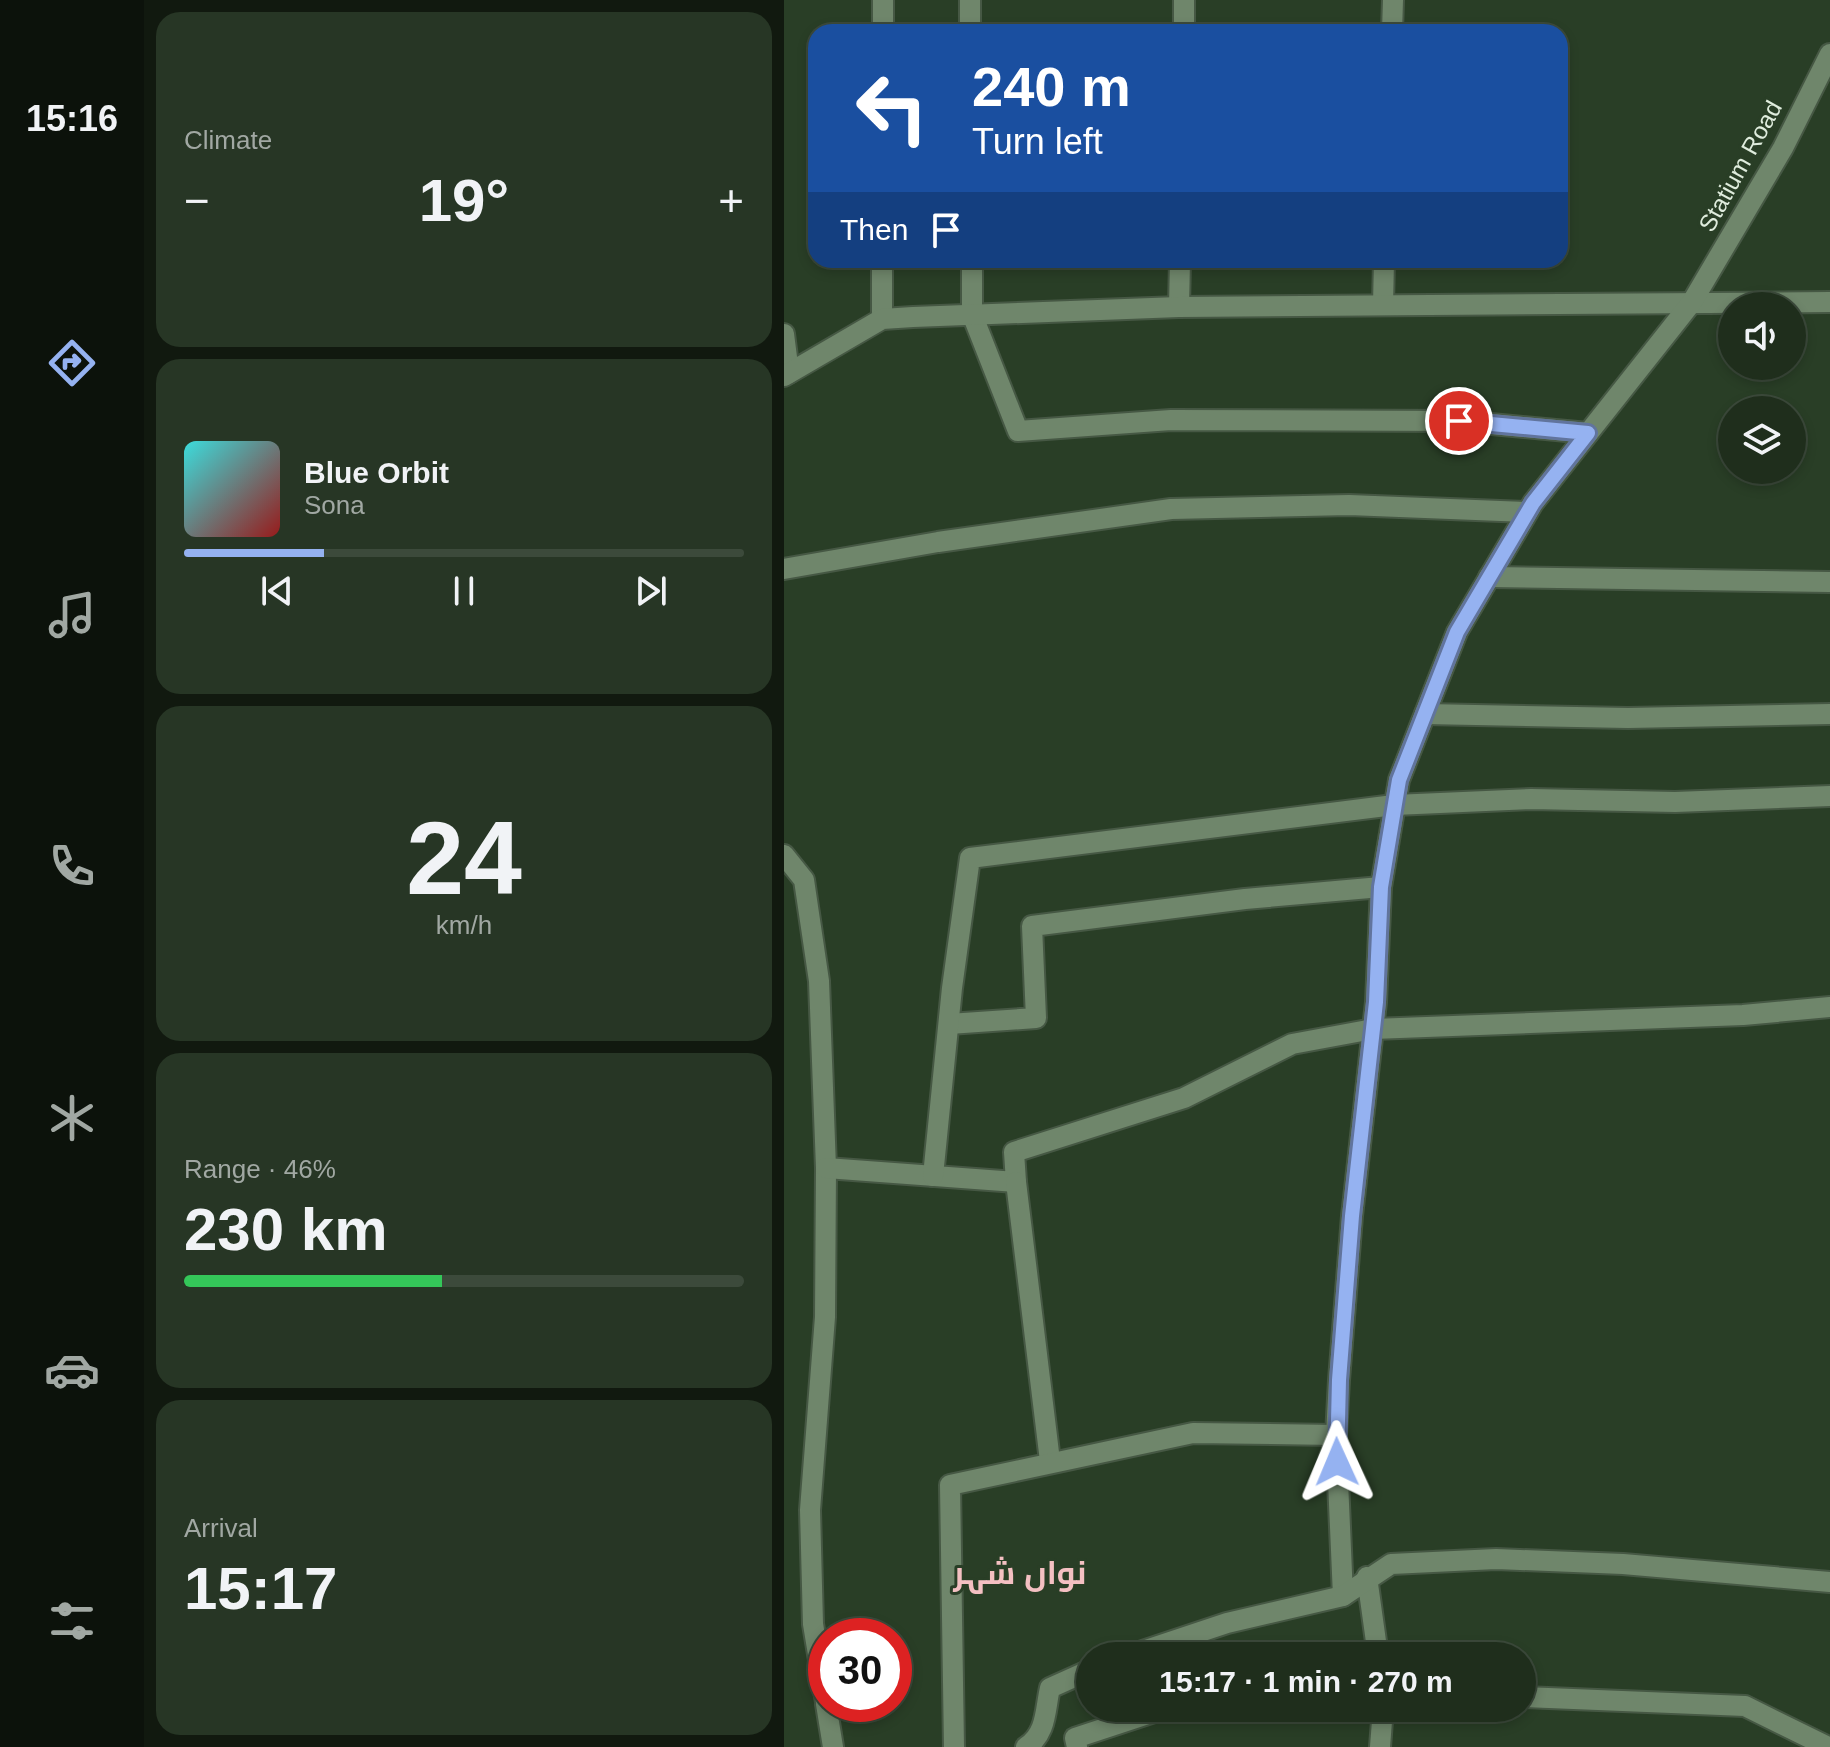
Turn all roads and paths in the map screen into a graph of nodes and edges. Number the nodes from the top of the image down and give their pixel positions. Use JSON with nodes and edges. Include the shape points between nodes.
{"nodes":[{"id":1,"x":883,"y":0,"type":"edge"},
{"id":2,"x":970,"y":0,"type":"edge"},
{"id":3,"x":1184,"y":0,"type":"edge"},
{"id":4,"x":1393,"y":0,"type":"edge"},
{"id":5,"x":883,"y":24,"type":"edge"},
{"id":6,"x":970,"y":24,"type":"edge"},
{"id":7,"x":1184,"y":24,"type":"edge"},
{"id":8,"x":1392,"y":24,"type":"edge"},
{"id":9,"x":1830,"y":54,"type":"edge"},
{"id":10,"x":882,"y":268,"type":"edge"},
{"id":11,"x":972,"y":268,"type":"edge"},
{"id":12,"x":1180,"y":268,"type":"edge"},
{"id":13,"x":1384,"y":268,"type":"edge"},
{"id":14,"x":1692,"y":302,"type":"junction"},
{"id":15,"x":1830,"y":302,"type":"edge"},
{"id":16,"x":1383,"y":305,"type":"junction"},
{"id":17,"x":1179,"y":307,"type":"junction"},
{"id":18,"x":972,"y":314,"type":"junction"},
{"id":19,"x":882,"y":319,"type":"junction"},
{"id":20,"x":784,"y":334,"type":"edge"},
{"id":21,"x":786,"y":374,"type":"edge"},
{"id":22,"x":1588,"y":433,"type":"junction"},
{"id":23,"x":1527,"y":512,"type":"junction"},
{"id":24,"x":784,"y":569,"type":"edge"},
{"id":25,"x":1489,"y":577,"type":"junction"},
{"id":26,"x":1830,"y":582,"type":"edge"},
{"id":27,"x":1425,"y":714,"type":"junction"},
{"id":28,"x":1830,"y":714,"type":"edge"},
{"id":29,"x":1830,"y":796,"type":"edge"},
{"id":30,"x":1394,"y":805,"type":"junction"},
{"id":31,"x":784,"y":855,"type":"edge"},
{"id":32,"x":1381,"y":887,"type":"junction"},
{"id":33,"x":1830,"y":1007,"type":"edge"},
{"id":34,"x":949,"y":1024,"type":"junction"},
{"id":35,"x":1373,"y":1029,"type":"junction"},
{"id":36,"x":826,"y":1168,"type":"junction"},
{"id":37,"x":933,"y":1176,"type":"junction"},
{"id":38,"x":1016,"y":1182,"type":"junction"},
{"id":39,"x":1336,"y":1435,"type":"junction"},
{"id":40,"x":1050,"y":1461,"type":"junction"},
{"id":41,"x":1367,"y":1577,"type":"junction"},
{"id":42,"x":1830,"y":1582,"type":"edge"},
{"id":43,"x":1343,"y":1596,"type":"junction"},
{"id":44,"x":813,"y":1618,"type":"edge"},
{"id":45,"x":1191,"y":1642,"type":"edge"},
{"id":46,"x":1376,"y":1642,"type":"edge"},
{"id":47,"x":1076,"y":1676,"type":"edge"},
{"id":48,"x":1536,"y":1698,"type":"edge"},
{"id":49,"x":829,"y":1722,"type":"edge"},
{"id":50,"x":1124,"y":1722,"type":"edge"},
{"id":51,"x":1382,"y":1722,"type":"edge"},
{"id":52,"x":833,"y":1747,"type":"edge"},
{"id":53,"x":954,"y":1747,"type":"edge"},
{"id":54,"x":1026,"y":1747,"type":"edge"},
{"id":55,"x":1077,"y":1747,"type":"edge"},
{"id":56,"x":1380,"y":1747,"type":"edge"},
{"id":57,"x":1828,"y":1747,"type":"edge"}],
"edges":[{"from":1,"to":5,"type":"street"},
{"from":2,"to":6,"type":"street"},
{"from":3,"to":7,"type":"street"},
{"from":4,"to":8,"type":"street"},
{"from":9,"to":14,"type":"street","name":"Statium Road","via":[[1783,148]]},
{"from":10,"to":19,"type":"street"},
{"from":11,"to":18,"type":"street"},
{"from":12,"to":17,"type":"street"},
{"from":13,"to":16,"type":"street"},
{"from":14,"to":15,"type":"street"},
{"from":14,"to":16,"type":"street"},
{"from":14,"to":22,"type":"street","name":"Statium Road"},
{"from":16,"to":17,"type":"street"},
{"from":17,"to":18,"type":"street"},
{"from":18,"to":19,"type":"street"},
{"from":18,"to":22,"type":"street","via":[[1018,431],[1171,420],[1459,421]]},
{"from":19,"to":21,"type":"street"},
{"from":20,"to":21,"type":"street"},
{"from":22,"to":23,"type":"street","name":"Statium Road"},
{"from":23,"to":24,"type":"street","via":[[1349,505],[1171,509]]},
{"from":23,"to":25,"type":"street","name":"Statium Road"},
{"from":25,"to":26,"type":"street"},
{"from":25,"to":27,"type":"street","name":"Statium Road","via":[[1457,632]]},
{"from":27,"to":28,"type":"street"},
{"from":27,"to":30,"type":"street","name":"Statium Road"},
{"from":29,"to":30,"type":"street"},
{"from":30,"to":32,"type":"street","name":"Statium Road"},
{"from":30,"to":34,"type":"street","via":[[970,858]]},
{"from":31,"to":36,"type":"street","via":[[804,880],[819,981]]},
{"from":32,"to":34,"type":"street","via":[[1032,926],[1036,1018]]},
{"from":32,"to":35,"type":"street","name":"Statium Road"},
{"from":33,"to":35,"type":"street"},
{"from":34,"to":37,"type":"street"},
{"from":35,"to":38,"type":"street","via":[[1292,1044],[1184,1098],[1014,1152]]},
{"from":35,"to":39,"type":"street","name":"Statium Road"},
{"from":36,"to":37,"type":"street"},
{"from":36,"to":44,"type":"street","via":[[825,1317],[810,1510]]},
{"from":37,"to":38,"type":"street"},
{"from":38,"to":40,"type":"street"},
{"from":39,"to":40,"type":"street","via":[[1193,1433]]},
{"from":39,"to":43,"type":"street","name":"Statium Road"},
{"from":40,"to":53,"type":"street","via":[[950,1485]]},
{"from":41,"to":42,"type":"street","via":[[1391,1564],[1496,1559]]},
{"from":41,"to":43,"type":"street"},
{"from":41,"to":46,"type":"street"},
{"from":43,"to":45,"type":"street","via":[[1227,1623]]},
{"from":47,"to":54,"type":"street","via":[[1050,1688],[1043,1728]]},
{"from":48,"to":57,"type":"street","via":[[1745,1706]]},
{"from":49,"to":52,"type":"street"},
{"from":50,"to":55,"type":"street","via":[[1075,1738]]},
{"from":51,"to":56,"type":"street"}]}
